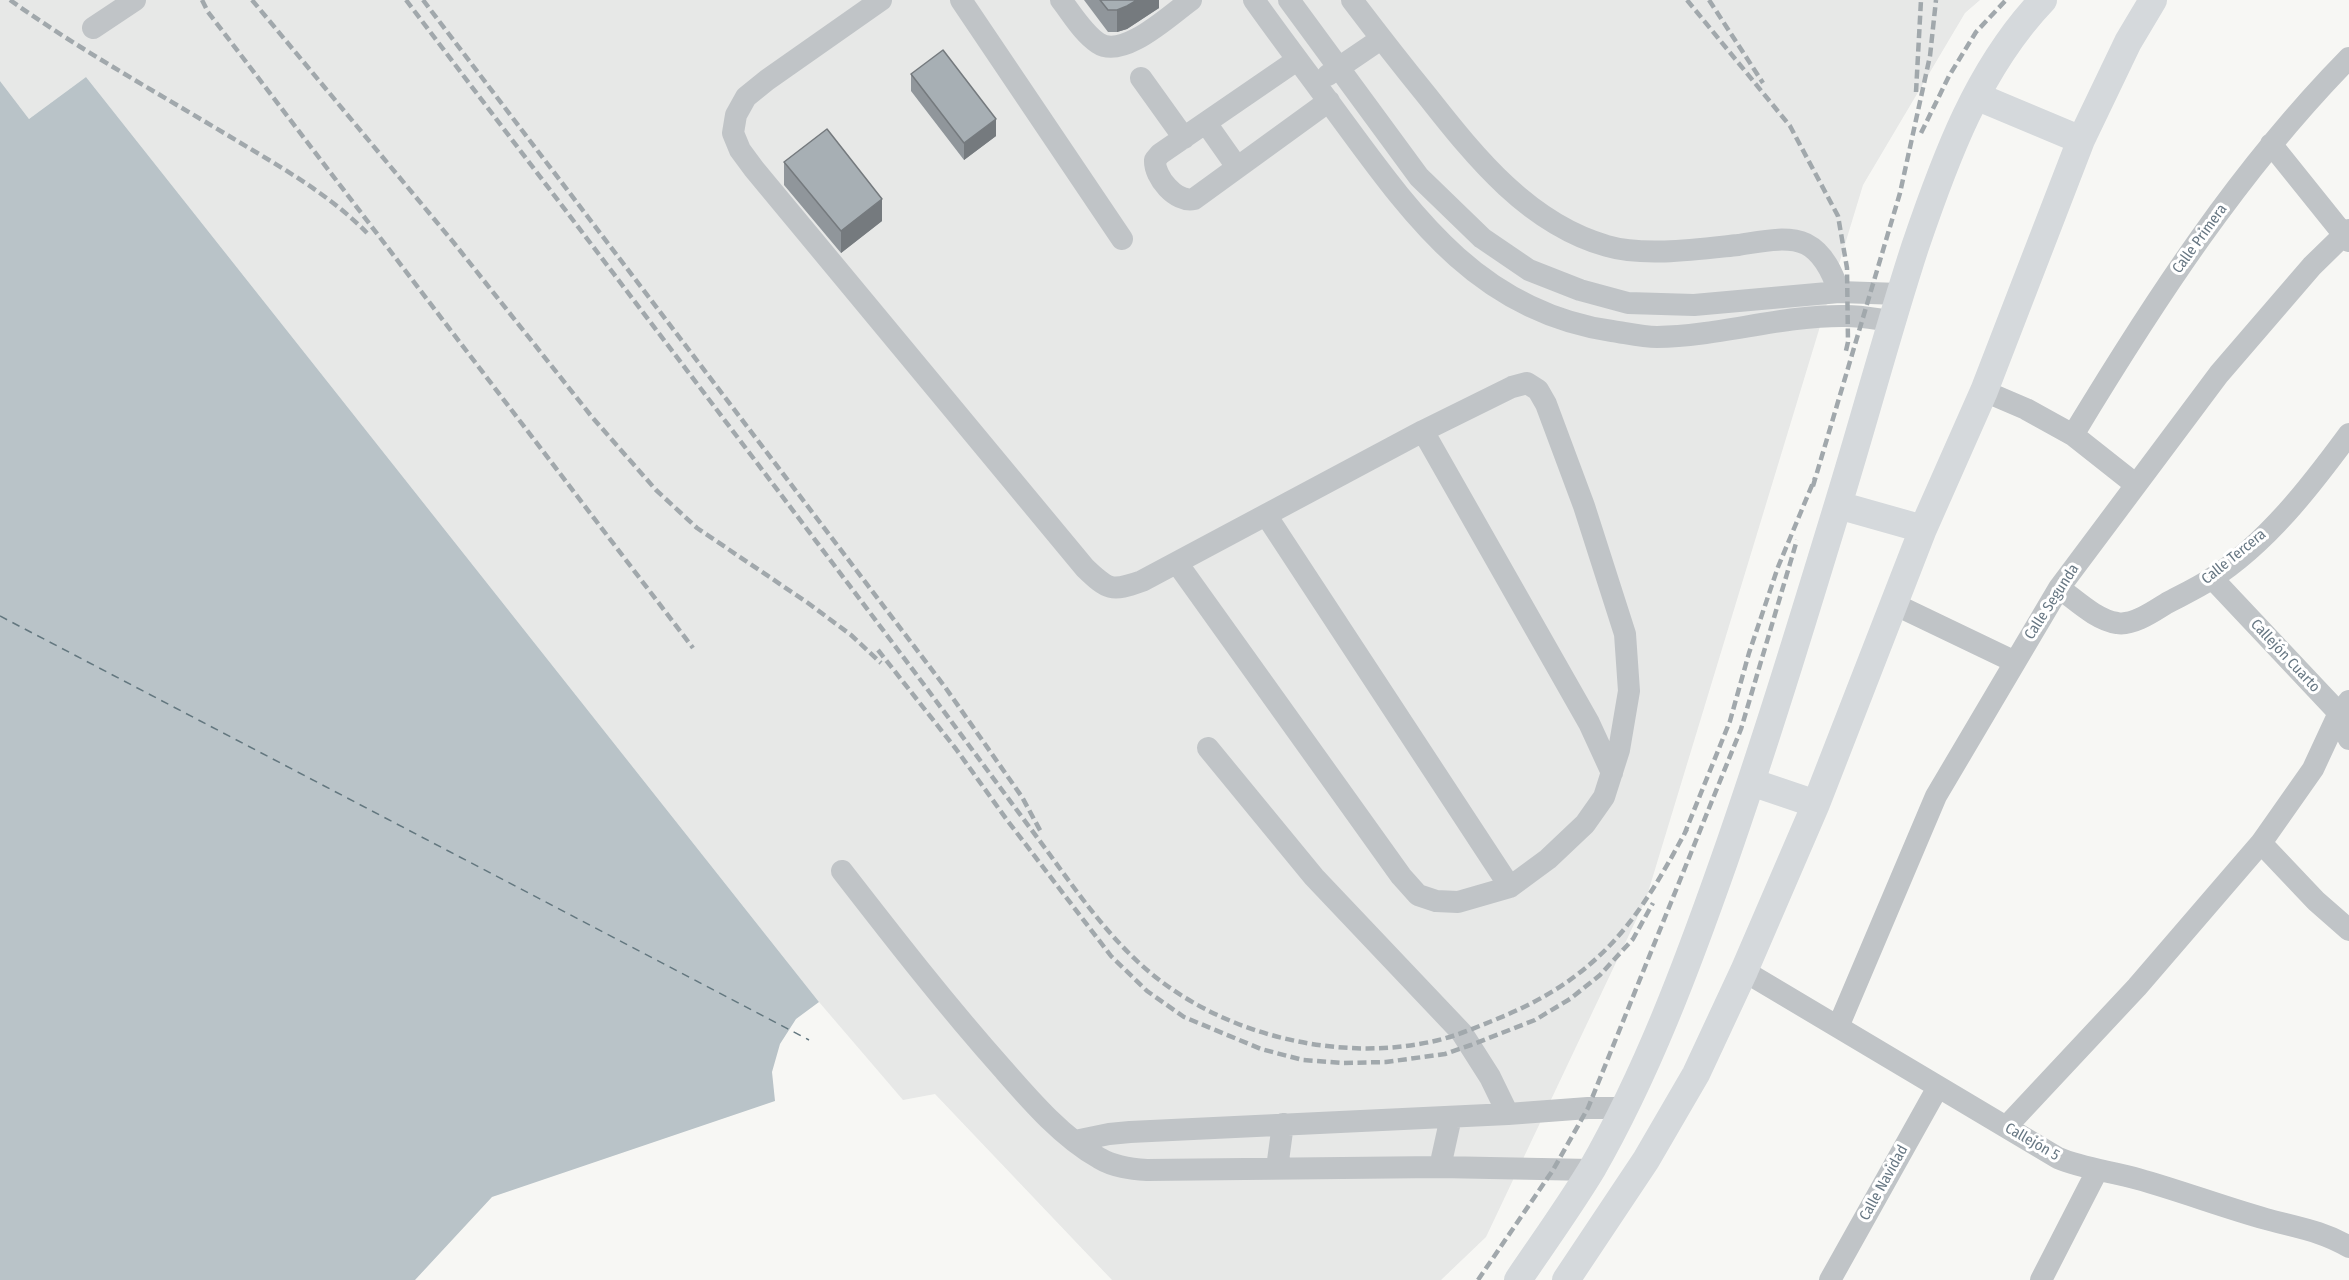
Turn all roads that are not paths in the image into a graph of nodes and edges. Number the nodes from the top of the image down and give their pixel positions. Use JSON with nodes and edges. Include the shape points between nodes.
{"nodes":[{"id":1,"x":135,"y":0,"type":"edge"},
{"id":2,"x":881,"y":0,"type":"edge"},
{"id":3,"x":961,"y":0,"type":"edge"},
{"id":4,"x":1061,"y":0,"type":"edge"},
{"id":5,"x":1191,"y":0,"type":"edge"},
{"id":6,"x":1254,"y":0,"type":"edge"},
{"id":7,"x":1289,"y":0,"type":"edge"},
{"id":8,"x":1352,"y":0,"type":"edge"},
{"id":9,"x":2153,"y":0,"type":"edge"},
{"id":10,"x":2034,"y":3,"type":"edge"},
{"id":11,"x":93,"y":28,"type":"dead end"},
{"id":12,"x":1381,"y":39,"type":"junction"},
{"id":13,"x":2349,"y":58,"type":"edge"},
{"id":14,"x":1297,"y":60,"type":"junction"},
{"id":15,"x":1338,"y":67,"type":"junction"},
{"id":16,"x":1141,"y":78,"type":"dead end"},
{"id":17,"x":1322,"y":92,"type":"junction"},
{"id":18,"x":1976,"y":96,"type":"junction"},
{"id":19,"x":1206,"y":123,"type":"junction"},
{"id":20,"x":1184,"y":138,"type":"junction"},
{"id":21,"x":2081,"y":140,"type":"junction"},
{"id":22,"x":2271,"y":144,"type":"junction"},
{"id":23,"x":1237,"y":167,"type":"junction"},
{"id":24,"x":2347,"y":235,"type":"edge"},
{"id":25,"x":1122,"y":239,"type":"dead end"},
{"id":26,"x":1839,"y":292,"type":"junction"},
{"id":27,"x":1900,"y":294,"type":"junction"},
{"id":28,"x":1891,"y":321,"type":"junction"},
{"id":29,"x":1984,"y":392,"type":"junction"},
{"id":30,"x":1423,"y":431,"type":"junction"},
{"id":31,"x":2073,"y":435,"type":"junction"},
{"id":32,"x":2346,"y":446,"type":"edge"},
{"id":33,"x":2135,"y":484,"type":"junction"},
{"id":34,"x":1838,"y":504,"type":"junction"},
{"id":35,"x":1266,"y":515,"type":"junction"},
{"id":36,"x":1923,"y":529,"type":"junction"},
{"id":37,"x":1177,"y":563,"type":"junction"},
{"id":38,"x":2212,"y":578,"type":"junction"},
{"id":39,"x":2059,"y":588,"type":"junction"},
{"id":40,"x":1894,"y":604,"type":"junction"},
{"id":41,"x":2015,"y":662,"type":"junction"},
{"id":42,"x":2344,"y":707,"type":"edge"},
{"id":43,"x":2349,"y":739,"type":"edge"},
{"id":44,"x":1208,"y":748,"type":"dead end"},
{"id":45,"x":1612,"y":773,"type":"junction"},
{"id":46,"x":1751,"y":782,"type":"junction"},
{"id":47,"x":1816,"y":804,"type":"junction"},
{"id":48,"x":2261,"y":843,"type":"junction"},
{"id":49,"x":842,"y":870,"type":"dead end"},
{"id":50,"x":1510,"y":887,"type":"junction"},
{"id":51,"x":2349,"y":930,"type":"edge"},
{"id":52,"x":1744,"y":971,"type":"junction"},
{"id":53,"x":1838,"y":1027,"type":"junction"},
{"id":54,"x":1938,"y":1087,"type":"junction"},
{"id":55,"x":1623,"y":1108,"type":"junction"},
{"id":56,"x":1508,"y":1114,"type":"junction"},
{"id":57,"x":1451,"y":1117,"type":"junction"},
{"id":58,"x":1283,"y":1124,"type":"junction"},
{"id":59,"x":2006,"y":1127,"type":"junction"},
{"id":60,"x":1130,"y":1132,"type":"junction"},
{"id":61,"x":1075,"y":1141,"type":"junction"},
{"id":62,"x":1440,"y":1167,"type":"junction"},
{"id":63,"x":1277,"y":1168,"type":"junction"},
{"id":64,"x":1130,"y":1169,"type":"junction"},
{"id":65,"x":1591,"y":1170,"type":"junction"},
{"id":66,"x":2097,"y":1171,"type":"junction"},
{"id":67,"x":2349,"y":1247,"type":"edge"},
{"id":68,"x":1518,"y":1280,"type":"edge"},
{"id":69,"x":1566,"y":1280,"type":"edge"},
{"id":70,"x":1830,"y":1280,"type":"edge"},
{"id":71,"x":2041,"y":1280,"type":"edge"}],
"edges":[{"from":1,"to":11,"type":"street"},
{"from":2,"to":37,"type":"street","via":[[746,97],[736,115],[734,134],[740,150],[1104,586],[1121,588]]},
{"from":3,"to":25,"type":"street"},
{"from":4,"to":5,"type":"street","via":[[1091,38],[1110,48],[1132,42]]},
{"from":6,"to":14,"type":"street"},
{"from":7,"to":15,"type":"street"},
{"from":8,"to":12,"type":"street"},
{"from":9,"to":21,"type":"main road","via":[[2128,42]]},
{"from":10,"to":18,"type":"main road"},
{"from":12,"to":15,"type":"street"},
{"from":12,"to":26,"type":"street","via":[[1474,156],[1520,198],[1567,231],[1608,246],[1653,251],[1784,240],[1806,244],[1832,271]]},
{"from":13,"to":22,"type":"street","name":"Calle Primera"},
{"from":14,"to":17,"type":"street"},
{"from":14,"to":19,"type":"street"},
{"from":15,"to":17,"type":"street"},
{"from":15,"to":26,"type":"street","via":[[1432,192],[1482,238],[1528,270],[1628,303],[1694,305]]},
{"from":16,"to":20,"type":"street"},
{"from":17,"to":23,"type":"street"},
{"from":17,"to":28,"type":"street","via":[[1392,188],[1435,235],[1498,290],[1540,313],[1592,328],[1654,337],[1703,335],[1811,317]]},
{"from":18,"to":21,"type":"main road"},
{"from":18,"to":27,"type":"main road","via":[[1938,180]]},
{"from":19,"to":20,"type":"street"},
{"from":19,"to":23,"type":"street"},
{"from":20,"to":23,"type":"street","via":[[1155,160],[1154,166],[1179,198],[1194,199]]},
{"from":21,"to":29,"type":"main road"},
{"from":22,"to":24,"type":"street"},
{"from":22,"to":31,"type":"street","name":"Calle Primera","via":[[2167,286]]},
{"from":24,"to":33,"type":"street","name":"Calle Segunda","via":[[2312,266],[2219,374]]},
{"from":26,"to":27,"type":"street"},
{"from":27,"to":28,"type":"main road"},
{"from":28,"to":34,"type":"main road"},
{"from":29,"to":31,"type":"street"},
{"from":29,"to":36,"type":"main road"},
{"from":30,"to":35,"type":"street"},
{"from":30,"to":45,"type":"street","via":[[1589,723]]},
{"from":30,"to":45,"type":"street","via":[[1512,387],[1527,383],[1542,397],[1584,506],[1624,634],[1629,691]]},
{"from":31,"to":33,"type":"street"},
{"from":32,"to":38,"type":"street","name":"Calle Tercera","via":[[2251,547]]},
{"from":33,"to":39,"type":"street","name":"Calle Segunda"},
{"from":34,"to":36,"type":"main road"},
{"from":34,"to":46,"type":"main road"},
{"from":35,"to":37,"type":"street"},
{"from":35,"to":50,"type":"street"},
{"from":36,"to":40,"type":"main road"},
{"from":37,"to":50,"type":"street","via":[[1418,895],[1436,902],[1458,902]]},
{"from":38,"to":39,"type":"street","name":"Calle Tercera","via":[[2151,612],[2118,624],[2100,617]]},
{"from":38,"to":42,"type":"street","name":"Callejón Cuarto"},
{"from":39,"to":41,"type":"street","name":"Calle Segunda"},
{"from":40,"to":41,"type":"street"},
{"from":40,"to":47,"type":"main road"},
{"from":41,"to":53,"type":"street","name":"Calle Segunda","via":[[1936,796]]},
{"from":42,"to":43,"type":"street","name":"Callejón Cuarto","via":[[2342,726]]},
{"from":42,"to":48,"type":"street","via":[[2313,769]]},
{"from":44,"to":56,"type":"street","via":[[1314,877],[1462,1033]]},
{"from":45,"to":50,"type":"street","via":[[1604,797],[1585,824],[1548,859]]},
{"from":46,"to":47,"type":"main road"},
{"from":46,"to":55,"type":"main road","via":[[1702,925]]},
{"from":47,"to":52,"type":"main road"},
{"from":48,"to":51,"type":"street"},
{"from":48,"to":59,"type":"street","via":[[2137,987]]},
{"from":49,"to":61,"type":"street","via":[[950,1010],[1029,1098]]},
{"from":52,"to":53,"type":"street","name":"Callejón 5"},
{"from":52,"to":69,"type":"main road","via":[[1696,1074],[1646,1160]]},
{"from":53,"to":54,"type":"street","name":"Callejón 5"},
{"from":54,"to":59,"type":"street","name":"Callejón 5"},
{"from":54,"to":70,"type":"street","name":"Calle Navidad"},
{"from":55,"to":56,"type":"street"},
{"from":55,"to":65,"type":"main road"},
{"from":56,"to":57,"type":"street"},
{"from":57,"to":58,"type":"street"},
{"from":57,"to":62,"type":"street"},
{"from":58,"to":60,"type":"street"},
{"from":58,"to":63,"type":"street"},
{"from":59,"to":66,"type":"street","name":"Callejón 5","via":[[2058,1158]]},
{"from":60,"to":61,"type":"street"},
{"from":60,"to":64,"type":"street"},
{"from":61,"to":64,"type":"street","via":[[1099,1158]]},
{"from":62,"to":63,"type":"street"},
{"from":62,"to":65,"type":"street"},
{"from":63,"to":64,"type":"street"},
{"from":65,"to":68,"type":"main road"},
{"from":66,"to":67,"type":"street","name":"Callejón 5","via":[[2125,1175],[2309,1229]]},
{"from":66,"to":71,"type":"street"}]}
